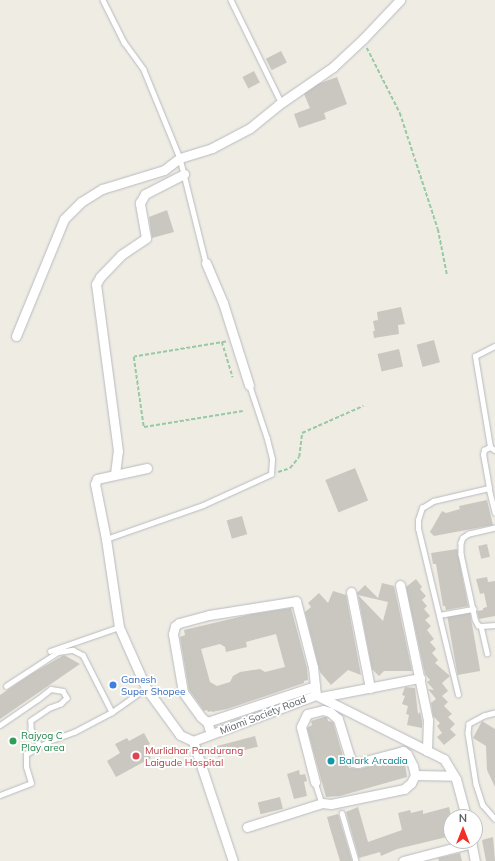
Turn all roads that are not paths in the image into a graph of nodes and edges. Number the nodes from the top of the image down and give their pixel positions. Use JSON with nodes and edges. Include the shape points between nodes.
{"nodes":[{"id":1,"x":104,"y":0,"type":"edge"},
{"id":2,"x":231,"y":0,"type":"edge"},
{"id":3,"x":400,"y":0,"type":"edge"},
{"id":4,"x":281,"y":102,"type":"junction"},
{"id":5,"x":180,"y":158,"type":"junction"},
{"id":6,"x":184,"y":174,"type":"junction"},
{"id":7,"x":206,"y":263,"type":"joint"},
{"id":8,"x":16,"y":336,"type":"dead end"},
{"id":9,"x":495,"y":346,"type":"edge"},
{"id":10,"x":249,"y":385,"type":"joint"},
{"id":11,"x":490,"y":447,"type":"junction"},
{"id":12,"x":495,"y":450,"type":"edge"},
{"id":13,"x":147,"y":468,"type":"dead end"},
{"id":14,"x":115,"y":474,"type":"junction"},
{"id":15,"x":489,"y":488,"type":"junction"},
{"id":16,"x":495,"y":512,"type":"edge"},
{"id":17,"x":495,"y":528,"type":"edge"},
{"id":18,"x":106,"y":539,"type":"junction"},
{"id":19,"x":400,"y":586,"type":"dead end"},
{"id":20,"x":351,"y":592,"type":"dead end"},
{"id":21,"x":473,"y":609,"type":"junction"},
{"id":22,"x":439,"y":616,"type":"junction"},
{"id":23,"x":495,"y":625,"type":"edge"},
{"id":24,"x":481,"y":626,"type":"junction"},
{"id":25,"x":119,"y":627,"type":"junction"},
{"id":26,"x":50,"y":651,"type":"dead end"},
{"id":27,"x":487,"y":654,"type":"dead end"},
{"id":28,"x":420,"y":678,"type":"junction"},
{"id":29,"x":6,"y":686,"type":"dead end"},
{"id":30,"x":146,"y":688,"type":"junction"},
{"id":31,"x":370,"y":688,"type":"junction"},
{"id":32,"x":318,"y":693,"type":"junction"},
{"id":33,"x":458,"y":694,"type":"dead end"},
{"id":34,"x":265,"y":703,"type":"junction"},
{"id":35,"x":112,"y":712,"type":"junction"},
{"id":36,"x":269,"y":713,"type":"junction"},
{"id":37,"x":495,"y":713,"type":"edge"},
{"id":38,"x":207,"y":722,"type":"junction"},
{"id":39,"x":0,"y":725,"type":"edge"},
{"id":40,"x":211,"y":734,"type":"junction"},
{"id":41,"x":193,"y":741,"type":"junction"},
{"id":42,"x":40,"y":746,"type":"junction"},
{"id":43,"x":427,"y":751,"type":"junction"},
{"id":44,"x":415,"y":775,"type":"junction"},
{"id":45,"x":454,"y":776,"type":"junction"},
{"id":46,"x":315,"y":782,"type":"joint"},
{"id":47,"x":0,"y":795,"type":"edge"},
{"id":48,"x":322,"y":803,"type":"junction"},
{"id":49,"x":464,"y":809,"type":"edge"},
{"id":50,"x":342,"y":814,"type":"dead end"},
{"id":51,"x":495,"y":819,"type":"edge"},
{"id":52,"x":247,"y":827,"type":"dead end"},
{"id":53,"x":446,"y":849,"type":"edge"},
{"id":54,"x":472,"y":849,"type":"edge"},
{"id":55,"x":233,"y":861,"type":"edge"},
{"id":56,"x":356,"y":861,"type":"edge"},
{"id":57,"x":403,"y":861,"type":"edge"},
{"id":58,"x":475,"y":861,"type":"edge"}],
"edges":[{"from":1,"to":5,"type":"lane","via":[[124,42],[144,70]]},
{"from":2,"to":4,"type":"lane"},
{"from":3,"to":4,"type":"street","via":[[333,67]]},
{"from":4,"to":5,"type":"street","via":[[250,128],[231,139]]},
{"from":5,"to":6,"type":"lane"},
{"from":5,"to":8,"type":"street","via":[[164,170],[102,189],[81,202],[64,218]]},
{"from":6,"to":7,"type":"lane"},
{"from":6,"to":14,"type":"street","via":[[145,194],[140,203],[146,238],[121,256],[96,284],[118,451]]},
{"from":7,"to":10,"type":"street","via":[[223,303]]},
{"from":9,"to":11,"type":"lane","via":[[475,356]]},
{"from":10,"to":18,"type":"lane","via":[[272,459],[271,474],[203,505]]},
{"from":11,"to":12,"type":"lane"},
{"from":11,"to":15,"type":"lane","via":[[484,450],[483,455]]},
{"from":13,"to":14,"type":"street"},
{"from":14,"to":18,"type":"street","via":[[97,479],[95,484]]},
{"from":15,"to":16,"type":"lane"},
{"from":15,"to":22,"type":"lane","via":[[433,501],[422,508],[419,514],[418,529]]},
{"from":17,"to":21,"type":"lane","via":[[469,534],[461,543]]},
{"from":18,"to":25,"type":"street"},
{"from":19,"to":28,"type":"street"},
{"from":20,"to":31,"type":"street"},
{"from":21,"to":22,"type":"lane"},
{"from":21,"to":24,"type":"lane","via":[[475,619]]},
{"from":22,"to":33,"type":"lane"},
{"from":23,"to":24,"type":"lane"},
{"from":24,"to":27,"type":"lane"},
{"from":25,"to":26,"type":"lane"},
{"from":25,"to":30,"type":"street"},
{"from":28,"to":31,"type":"street"},
{"from":28,"to":43,"type":"street","via":[[428,720]]},
{"from":29,"to":35,"type":"lane","via":[[58,652],[73,650],[83,655]]},
{"from":30,"to":35,"type":"lane"},
{"from":30,"to":41,"type":"street","via":[[180,735]]},
{"from":31,"to":32,"type":"street"},
{"from":32,"to":34,"type":"street"},
{"from":32,"to":36,"type":"street","name":"Miami Society Road"},
{"from":32,"to":38,"type":"street","via":[[296,601],[209,615],[179,623],[175,626],[173,634],[182,692],[200,717]]},
{"from":32,"to":43,"type":"street","name":"Miami Society Road"},
{"from":34,"to":36,"type":"street"},
{"from":34,"to":38,"type":"street"},
{"from":35,"to":42,"type":"lane"},
{"from":36,"to":40,"type":"street","name":"Miami Society Road"},
{"from":37,"to":51,"type":"lane","via":[[470,724],[468,733],[476,784],[483,805]]},
{"from":38,"to":40,"type":"street"},
{"from":39,"to":42,"type":"lane","via":[[51,689],[63,691],[67,698],[62,704],[50,708],[31,721],[31,729]]},
{"from":40,"to":41,"type":"street","name":"Miami Society Road"},
{"from":41,"to":55,"type":"street"},
{"from":42,"to":47,"type":"lane","via":[[26,754],[26,767],[31,783]]},
{"from":43,"to":45,"type":"street","name":"Miami Society Road","via":[[444,759]]},
{"from":44,"to":45,"type":"street"},
{"from":44,"to":46,"type":"street","via":[[407,754],[403,751],[354,762],[350,758],[338,719],[323,710],[307,714],[301,727]]},
{"from":44,"to":48,"type":"street","via":[[411,784],[404,789],[331,804]]},
{"from":45,"to":49,"type":"street","name":"Miami Society Road"},
{"from":46,"to":48,"type":"lane"},
{"from":48,"to":52,"type":"street"},
{"from":50,"to":56,"type":"lane"},
{"from":53,"to":57,"type":"street"},
{"from":54,"to":58,"type":"street"}]}
